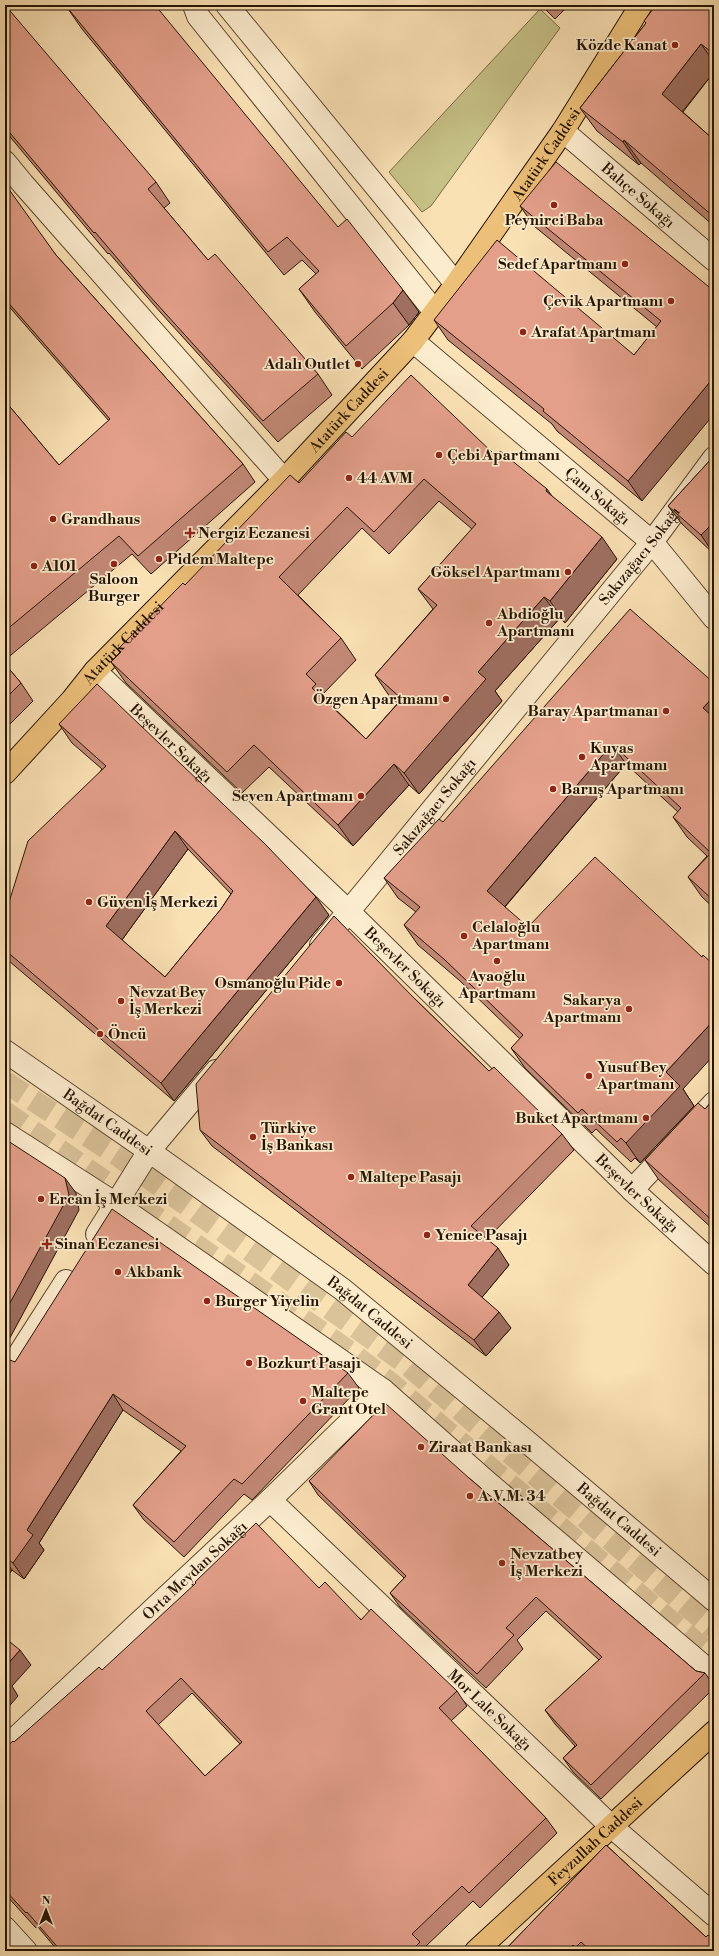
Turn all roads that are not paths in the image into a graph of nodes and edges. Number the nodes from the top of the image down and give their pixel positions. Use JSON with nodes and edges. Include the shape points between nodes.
{"nodes":[{"id":1,"x":194,"y":5,"type":"edge"},
{"id":2,"x":227,"y":5,"type":"edge"},
{"id":3,"x":641,"y":5,"type":"edge"},
{"id":4,"x":563,"y":131,"type":"junction"},
{"id":5,"x":5,"y":162,"type":"edge"},
{"id":6,"x":14,"y":190,"type":"edge"},
{"id":7,"x":714,"y":260,"type":"edge"},
{"id":8,"x":456,"y":284,"type":"junction"},
{"id":9,"x":435,"y":312,"type":"junction"},
{"id":10,"x":413,"y":341,"type":"junction"},
{"id":11,"x":714,"y":458,"type":"edge"},
{"id":12,"x":284,"y":480,"type":"junction"},
{"id":13,"x":652,"y":542,"type":"junction"},
{"id":14,"x":714,"y":618,"type":"edge"},
{"id":15,"x":95,"y":671,"type":"junction"},
{"id":16,"x":5,"y":773,"type":"edge"},
{"id":17,"x":349,"y":912,"type":"junction"},
{"id":18,"x":308,"y":961,"type":"edge"},
{"id":19,"x":5,"y":1051,"type":"edge"},
{"id":20,"x":231,"y":1053,"type":"edge"},
{"id":21,"x":714,"y":1103,"type":"edge"},
{"id":22,"x":5,"y":1133,"type":"edge"},
{"id":23,"x":149,"y":1151,"type":"junction"},
{"id":24,"x":632,"y":1190,"type":"junction"},
{"id":25,"x":116,"y":1204,"type":"junction"},
{"id":26,"x":714,"y":1264,"type":"edge"},
{"id":27,"x":5,"y":1376,"type":"edge"},
{"id":28,"x":382,"y":1390,"type":"junction"},
{"id":29,"x":270,"y":1500,"type":"junction"},
{"id":30,"x":714,"y":1600,"type":"edge"},
{"id":31,"x":714,"y":1676,"type":"edge"},
{"id":32,"x":714,"y":1732,"type":"edge"},
{"id":33,"x":5,"y":1748,"type":"edge"},
{"id":34,"x":612,"y":1827,"type":"junction"},
{"id":35,"x":714,"y":1915,"type":"edge"},
{"id":36,"x":5,"y":1928,"type":"edge"},
{"id":37,"x":26,"y":1951,"type":"edge"},
{"id":38,"x":476,"y":1951,"type":"edge"}],
"edges":[{"from":1,"to":9,"type":"street","via":[[198,16]]},
{"from":2,"to":8,"type":"street"},
{"from":3,"to":4,"type":"main road","name":"Atatürk Caddesi"},
{"from":4,"to":7,"type":"street","name":"Bahçe Sokağı"},
{"from":4,"to":8,"type":"main road","name":"Atatürk Caddesi"},
{"from":5,"to":6,"type":"street"},
{"from":6,"to":12,"type":"street"},
{"from":8,"to":9,"type":"main road","name":"Atatürk Caddesi"},
{"from":9,"to":10,"type":"main road","name":"Atatürk Caddesi"},
{"from":10,"to":12,"type":"main road","name":"Atatürk Caddesi"},
{"from":10,"to":13,"type":"street","name":"Çam Sokağı"},
{"from":11,"to":13,"type":"street","name":"Sakızağacı Sokağı"},
{"from":12,"to":15,"type":"main road","name":"Atatürk Caddesi"},
{"from":13,"to":14,"type":"street","name":"Çam Sokağı"},
{"from":13,"to":17,"type":"street","name":"Sakızağacı Sokağı"},
{"from":15,"to":16,"type":"main road","name":"Atatürk Caddesi"},
{"from":15,"to":17,"type":"street","name":"Beşevler Sokağı"},
{"from":17,"to":18,"type":"street","name":"Sakızağacı Sokağı"},
{"from":17,"to":24,"type":"street","name":"Beşevler Sokağı"},
{"from":19,"to":23,"type":"street","name":"Bağdat Caddesi"},
{"from":20,"to":23,"type":"street"},
{"from":21,"to":24,"type":"street"},
{"from":22,"to":25,"type":"street"},
{"from":23,"to":25,"type":"street"},
{"from":23,"to":30,"type":"street","name":"Bağdat Caddesi","via":[[342,1289]]},
{"from":24,"to":26,"type":"street","name":"Beşevler Sokağı"},
{"from":25,"to":27,"type":"street"},
{"from":25,"to":28,"type":"street"},
{"from":28,"to":29,"type":"street","name":"Orta Meydan Sokağı"},
{"from":28,"to":31,"type":"street"},
{"from":29,"to":33,"type":"street","name":"Orta Meydan Sokağı"},
{"from":29,"to":34,"type":"street","name":"Mor Lale Sokağı"},
{"from":32,"to":34,"type":"main road","name":"Feyzullah Caddesi"},
{"from":34,"to":35,"type":"street","name":"Mor Lale Sokağı"},
{"from":34,"to":38,"type":"main road","name":"Feyzullah Caddesi"},
{"from":36,"to":37,"type":"street"}]}
